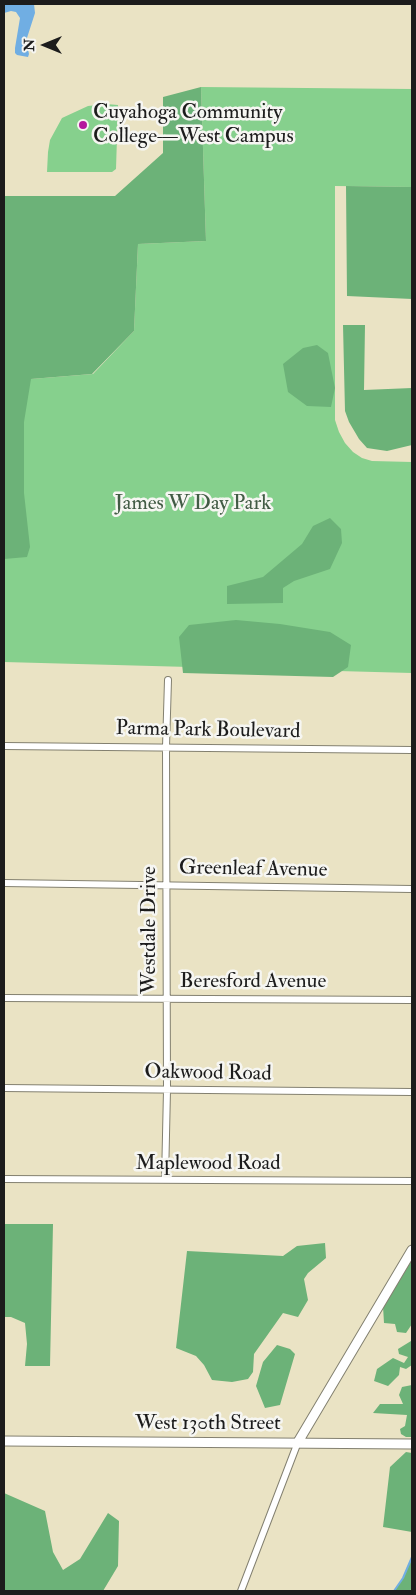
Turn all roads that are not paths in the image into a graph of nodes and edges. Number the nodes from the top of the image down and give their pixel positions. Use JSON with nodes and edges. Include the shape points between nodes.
{"nodes":[{"id":1,"x":168,"y":680,"type":"dead end"},
{"id":2,"x":4,"y":746,"type":"edge"},
{"id":3,"x":166,"y":747,"type":"junction"},
{"id":4,"x":412,"y":750,"type":"edge"},
{"id":5,"x":4,"y":883,"type":"edge"},
{"id":6,"x":166,"y":885,"type":"junction"},
{"id":7,"x":412,"y":888,"type":"edge"},
{"id":8,"x":4,"y":998,"type":"edge"},
{"id":9,"x":166,"y":998,"type":"junction"},
{"id":10,"x":412,"y":1000,"type":"edge"},
{"id":11,"x":4,"y":1088,"type":"edge"},
{"id":12,"x":167,"y":1090,"type":"junction"},
{"id":13,"x":412,"y":1092,"type":"edge"},
{"id":14,"x":4,"y":1179,"type":"edge"},
{"id":15,"x":165,"y":1180,"type":"junction"},
{"id":16,"x":412,"y":1181,"type":"edge"},
{"id":17,"x":412,"y":1250,"type":"edge"},
{"id":18,"x":4,"y":1441,"type":"edge"},
{"id":19,"x":298,"y":1442,"type":"junction"},
{"id":20,"x":412,"y":1444,"type":"edge"},
{"id":21,"x":241,"y":1591,"type":"edge"}],
"edges":[{"from":1,"to":3,"type":"street","name":"Westdale Drive"},
{"from":2,"to":3,"type":"street","name":"Parma Park Boulevard"},
{"from":3,"to":4,"type":"street","name":"Parma Park Boulevard"},
{"from":3,"to":6,"type":"street","name":"Westdale Drive"},
{"from":5,"to":6,"type":"street","name":"Greenleaf Avenue"},
{"from":6,"to":7,"type":"street","name":"Greenleaf Avenue"},
{"from":6,"to":9,"type":"street","name":"Westdale Drive"},
{"from":8,"to":9,"type":"street","name":"Beresford Avenue"},
{"from":9,"to":10,"type":"street","name":"Beresford Avenue"},
{"from":9,"to":12,"type":"street","name":"Westdale Drive"},
{"from":11,"to":12,"type":"street","name":"Oakwood Road"},
{"from":12,"to":13,"type":"street","name":"Oakwood Road"},
{"from":12,"to":15,"type":"street","name":"Westdale Drive"},
{"from":14,"to":15,"type":"street","name":"Maplewood Road"},
{"from":15,"to":16,"type":"street","name":"Maplewood Road"},
{"from":17,"to":19,"type":"main road"},
{"from":18,"to":19,"type":"main road","name":"West 130th Street"},
{"from":19,"to":20,"type":"main road","name":"West 130th Street"},
{"from":19,"to":21,"type":"street"}]}
